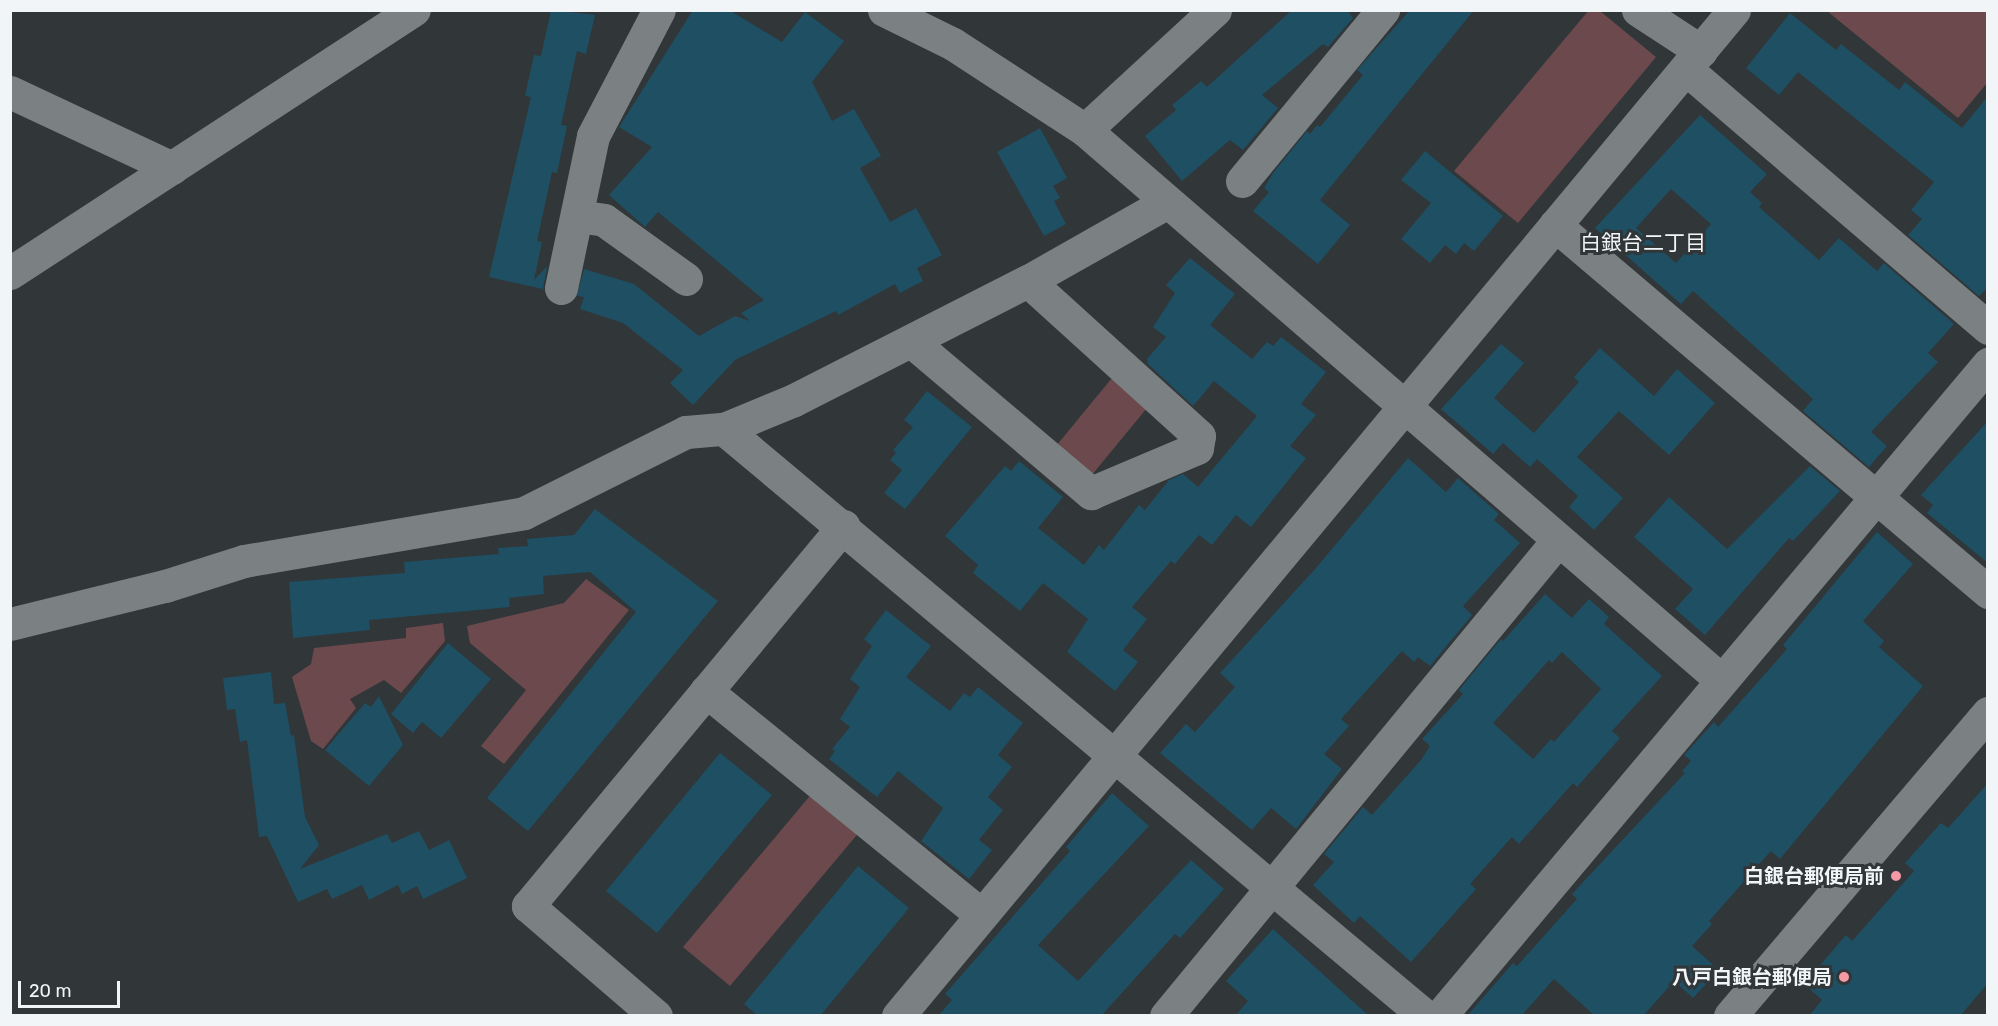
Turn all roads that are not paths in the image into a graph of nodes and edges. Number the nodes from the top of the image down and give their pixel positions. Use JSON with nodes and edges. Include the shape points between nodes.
{"nodes":[{"id":1,"x":414,"y":10,"type":"edge"},
{"id":2,"x":659,"y":10,"type":"edge"},
{"id":3,"x":884,"y":10,"type":"edge"},
{"id":4,"x":1215,"y":10,"type":"edge"},
{"id":5,"x":1383,"y":10,"type":"edge"},
{"id":6,"x":1638,"y":10,"type":"edge"},
{"id":7,"x":1734,"y":10,"type":"edge"},
{"id":8,"x":1693,"y":60,"type":"junction"},
{"id":9,"x":10,"y":92,"type":"edge"},
{"id":10,"x":1085,"y":130,"type":"junction"},
{"id":11,"x":172,"y":168,"type":"junction"},
{"id":12,"x":1242,"y":181,"type":"dead end"},
{"id":13,"x":1166,"y":202,"type":"junction"},
{"id":14,"x":577,"y":216,"type":"junction"},
{"id":15,"x":1555,"y":225,"type":"junction"},
{"id":16,"x":10,"y":273,"type":"edge"},
{"id":17,"x":686,"y":279,"type":"dead end"},
{"id":18,"x":1028,"y":281,"type":"junction"},
{"id":19,"x":561,"y":288,"type":"dead end"},
{"id":20,"x":1988,"y":328,"type":"edge"},
{"id":21,"x":911,"y":341,"type":"junction"},
{"id":22,"x":1988,"y":364,"type":"edge"},
{"id":23,"x":1405,"y":407,"type":"junction"},
{"id":24,"x":724,"y":429,"type":"junction"},
{"id":25,"x":1876,"y":498,"type":"junction"},
{"id":26,"x":843,"y":526,"type":"junction"},
{"id":27,"x":1558,"y":540,"type":"junction"},
{"id":28,"x":1988,"y":592,"type":"edge"},
{"id":29,"x":10,"y":624,"type":"edge"},
{"id":30,"x":1721,"y":680,"type":"junction"},
{"id":31,"x":706,"y":691,"type":"junction"},
{"id":32,"x":1988,"y":712,"type":"edge"},
{"id":33,"x":1115,"y":757,"type":"junction"},
{"id":34,"x":1273,"y":888,"type":"junction"},
{"id":35,"x":982,"y":915,"type":"junction"},
{"id":36,"x":656,"y":1016,"type":"edge"},
{"id":37,"x":898,"y":1016,"type":"edge"},
{"id":38,"x":1167,"y":1016,"type":"edge"},
{"id":39,"x":1425,"y":1016,"type":"edge"},
{"id":40,"x":1440,"y":1016,"type":"edge"},
{"id":41,"x":1730,"y":1016,"type":"edge"}],
"edges":[{"from":1,"to":11,"type":"street"},
{"from":2,"to":14,"type":"street","via":[[593,136]]},
{"from":3,"to":10,"type":"street","via":[[953,45]]},
{"from":4,"to":10,"type":"street"},
{"from":5,"to":12,"type":"street"},
{"from":6,"to":8,"type":"street"},
{"from":7,"to":8,"type":"street"},
{"from":8,"to":15,"type":"street"},
{"from":8,"to":20,"type":"street"},
{"from":9,"to":11,"type":"street"},
{"from":10,"to":13,"type":"street"},
{"from":11,"to":16,"type":"street"},
{"from":13,"to":18,"type":"street"},
{"from":13,"to":23,"type":"street"},
{"from":14,"to":17,"type":"street","via":[[603,220]]},
{"from":14,"to":19,"type":"street"},
{"from":15,"to":23,"type":"street"},
{"from":15,"to":25,"type":"street"},
{"from":18,"to":21,"type":"street"},
{"from":18,"to":21,"type":"street","via":[[1198,436],[1197,448],[1091,493]]},
{"from":21,"to":24,"type":"street","via":[[794,400]]},
{"from":22,"to":25,"type":"street"},
{"from":23,"to":27,"type":"street"},
{"from":23,"to":33,"type":"street"},
{"from":24,"to":26,"type":"street"},
{"from":24,"to":29,"type":"street","via":[[686,432],[524,513],[244,561],[165,586]]},
{"from":25,"to":28,"type":"street"},
{"from":25,"to":30,"type":"street"},
{"from":26,"to":31,"type":"street"},
{"from":26,"to":33,"type":"street"},
{"from":27,"to":30,"type":"street"},
{"from":27,"to":34,"type":"street"},
{"from":30,"to":40,"type":"street"},
{"from":31,"to":35,"type":"street"},
{"from":31,"to":36,"type":"street","via":[[528,906]]},
{"from":32,"to":41,"type":"street"},
{"from":33,"to":34,"type":"street"},
{"from":33,"to":35,"type":"street"},
{"from":34,"to":38,"type":"street"},
{"from":34,"to":39,"type":"street"},
{"from":35,"to":37,"type":"street"}]}
